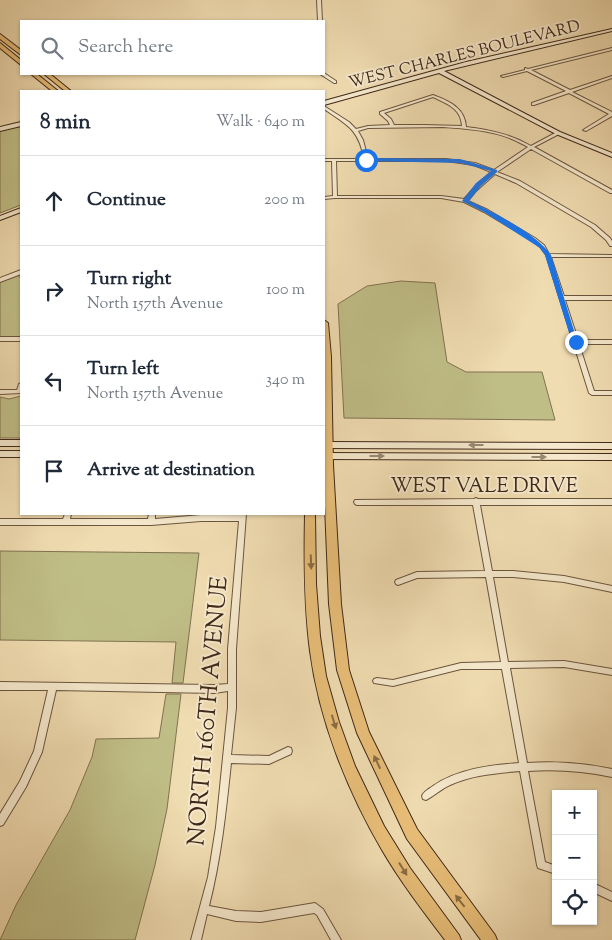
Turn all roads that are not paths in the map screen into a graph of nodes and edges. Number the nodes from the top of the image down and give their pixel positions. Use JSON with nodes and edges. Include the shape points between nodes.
{"nodes":[{"id":1,"x":319,"y":0,"type":"edge"},
{"id":2,"x":320,"y":20,"type":"edge"},
{"id":3,"x":612,"y":30,"type":"edge"},
{"id":4,"x":0,"y":36,"type":"edge"},
{"id":5,"x":0,"y":45,"type":"edge"},
{"id":6,"x":612,"y":49,"type":"edge"},
{"id":7,"x":19,"y":56,"type":"edge"},
{"id":8,"x":526,"y":69,"type":"junction"},
{"id":9,"x":439,"y":71,"type":"junction"},
{"id":10,"x":35,"y":75,"type":"edge"},
{"id":11,"x":48,"y":75,"type":"edge"},
{"id":12,"x":324,"y":75,"type":"edge"},
{"id":13,"x":503,"y":76,"type":"dead end"},
{"id":14,"x":612,"y":77,"type":"edge"},
{"id":15,"x":335,"y":82,"type":"dead end"},
{"id":16,"x":54,"y":90,"type":"edge"},
{"id":17,"x":67,"y":90,"type":"edge"},
{"id":18,"x":568,"y":91,"type":"junction"},
{"id":19,"x":532,"y":104,"type":"dead end"},
{"id":20,"x":325,"y":105,"type":"edge"},
{"id":21,"x":325,"y":106,"type":"edge"},
{"id":22,"x":612,"y":114,"type":"edge"},
{"id":23,"x":20,"y":124,"type":"edge"},
{"id":24,"x":392,"y":127,"type":"junction"},
{"id":25,"x":464,"y":127,"type":"junction"},
{"id":26,"x":0,"y":129,"type":"edge"},
{"id":27,"x":356,"y":130,"type":"junction"},
{"id":28,"x":584,"y":130,"type":"dead end"},
{"id":29,"x":558,"y":133,"type":"junction"},
{"id":30,"x":530,"y":148,"type":"junction"},
{"id":31,"x":612,"y":155,"type":"edge"},
{"id":32,"x":325,"y":160,"type":"edge"},
{"id":33,"x":334,"y":160,"type":"junction"},
{"id":34,"x":366,"y":160,"type":"junction"},
{"id":35,"x":495,"y":171,"type":"junction"},
{"id":36,"x":612,"y":192,"type":"edge"},
{"id":37,"x":335,"y":197,"type":"junction"},
{"id":38,"x":325,"y":198,"type":"edge"},
{"id":39,"x":465,"y":201,"type":"junction"},
{"id":40,"x":20,"y":210,"type":"edge"},
{"id":41,"x":0,"y":218,"type":"edge"},
{"id":42,"x":612,"y":246,"type":"edge"},
{"id":43,"x":548,"y":255,"type":"junction"},
{"id":44,"x":612,"y":256,"type":"edge"},
{"id":45,"x":20,"y":272,"type":"edge"},
{"id":46,"x":1,"y":278,"type":"edge"},
{"id":47,"x":562,"y":298,"type":"junction"},
{"id":48,"x":612,"y":298,"type":"edge"},
{"id":49,"x":325,"y":334,"type":"edge"},
{"id":50,"x":0,"y":339,"type":"edge"},
{"id":51,"x":20,"y":339,"type":"edge"},
{"id":52,"x":576,"y":342,"type":"junction"},
{"id":53,"x":612,"y":342,"type":"edge"},
{"id":54,"x":20,"y":388,"type":"edge"},
{"id":55,"x":0,"y":392,"type":"edge"},
{"id":56,"x":612,"y":393,"type":"edge"},
{"id":57,"x":0,"y":443,"type":"edge"},
{"id":58,"x":20,"y":443,"type":"edge"},
{"id":59,"x":612,"y":446,"type":"edge"},
{"id":60,"x":326,"y":450,"type":"edge"},
{"id":61,"x":0,"y":454,"type":"edge"},
{"id":62,"x":20,"y":454,"type":"edge"},
{"id":63,"x":612,"y":457,"type":"edge"},
{"id":64,"x":476,"y":501,"type":"junction"},
{"id":65,"x":356,"y":502,"type":"dead end"},
{"id":66,"x":612,"y":502,"type":"edge"},
{"id":67,"x":68,"y":515,"type":"edge"},
{"id":68,"x":152,"y":515,"type":"edge"},
{"id":69,"x":310,"y":515,"type":"edge"},
{"id":70,"x":243,"y":516,"type":"edge"},
{"id":71,"x":0,"y":522,"type":"edge"},
{"id":72,"x":66,"y":522,"type":"junction"},
{"id":73,"x":151,"y":522,"type":"junction"},
{"id":74,"x":489,"y":575,"type":"junction"},
{"id":75,"x":398,"y":582,"type":"dead end"},
{"id":76,"x":612,"y":589,"type":"edge"},
{"id":77,"x":505,"y":664,"type":"junction"},
{"id":78,"x":612,"y":672,"type":"edge"},
{"id":79,"x":377,"y":681,"type":"dead end"},
{"id":80,"x":0,"y":686,"type":"edge"},
{"id":81,"x":232,"y":686,"type":"junction"},
{"id":82,"x":53,"y":687,"type":"junction"},
{"id":83,"x":288,"y":751,"type":"dead end"},
{"id":84,"x":227,"y":759,"type":"junction"},
{"id":85,"x":523,"y":768,"type":"junction"},
{"id":86,"x":612,"y":773,"type":"edge"},
{"id":87,"x":426,"y":796,"type":"dead end"},
{"id":88,"x":0,"y":822,"type":"edge"},
{"id":89,"x":552,"y":869,"type":"edge"},
{"id":90,"x":597,"y":889,"type":"edge"},
{"id":91,"x":612,"y":897,"type":"edge"},
{"id":92,"x":204,"y":909,"type":"junction"},
{"id":93,"x":196,"y":940,"type":"edge"},
{"id":94,"x":336,"y":940,"type":"edge"},
{"id":95,"x":454,"y":940,"type":"edge"},
{"id":96,"x":490,"y":940,"type":"edge"}],
"edges":[{"from":1,"to":2,"type":"street"},
{"from":3,"to":9,"type":"street","name":"WEST CHARLES BOULEVARD"},
{"from":4,"to":7,"type":"main road"},
{"from":5,"to":7,"type":"main road"},
{"from":6,"to":8,"type":"street"},
{"from":8,"to":13,"type":"street"},
{"from":8,"to":18,"type":"street"},
{"from":9,"to":20,"type":"street","name":"WEST CHARLES BOULEVARD"},
{"from":9,"to":29,"type":"street"},
{"from":10,"to":16,"type":"main road"},
{"from":11,"to":17,"type":"main road"},
{"from":12,"to":15,"type":"street"},
{"from":14,"to":18,"type":"street"},
{"from":18,"to":19,"type":"street"},
{"from":18,"to":22,"type":"street"},
{"from":21,"to":27,"type":"street"},
{"from":22,"to":28,"type":"street"},
{"from":23,"to":26,"type":"street"},
{"from":24,"to":25,"type":"street"},
{"from":24,"to":25,"type":"street","via":[[390,120],[381,113],[433,96],[461,111]]},
{"from":24,"to":27,"type":"street"},
{"from":25,"to":30,"type":"street","via":[[501,133]]},
{"from":27,"to":34,"type":"street","via":[[362,139]]},
{"from":29,"to":30,"type":"street"},
{"from":29,"to":31,"type":"street"},
{"from":30,"to":35,"type":"street"},
{"from":30,"to":36,"type":"street"},
{"from":32,"to":33,"type":"street"},
{"from":33,"to":34,"type":"street"},
{"from":33,"to":37,"type":"street"},
{"from":34,"to":35,"type":"street","via":[[460,161]]},
{"from":35,"to":39,"type":"street","via":[[478,184]]},
{"from":35,"to":42,"type":"street","via":[[593,226]]},
{"from":37,"to":38,"type":"street"},
{"from":37,"to":39,"type":"street","via":[[442,197]]},
{"from":39,"to":43,"type":"street","via":[[533,239]]},
{"from":40,"to":41,"type":"street"},
{"from":43,"to":44,"type":"street"},
{"from":43,"to":47,"type":"street"},
{"from":45,"to":46,"type":"street"},
{"from":47,"to":48,"type":"street"},
{"from":47,"to":52,"type":"street"},
{"from":49,"to":60,"type":"main road"},
{"from":50,"to":51,"type":"street"},
{"from":52,"to":53,"type":"street"},
{"from":52,"to":56,"type":"street","via":[[592,393]]},
{"from":54,"to":55,"type":"street","via":[[19,392]]},
{"from":57,"to":58,"type":"street"},
{"from":59,"to":60,"type":"street","one_way":true},
{"from":60,"to":63,"type":"street","one_way":true},
{"from":96,"to":60,"type":"main road","one_way":true,"via":[[412,834],[363,733],[344,670],[337,623]]},
{"from":61,"to":62,"type":"main road"},
{"from":64,"to":65,"type":"street","name":"WEST VALE DRIVE"},
{"from":64,"to":66,"type":"street","name":"WEST VALE DRIVE"},
{"from":64,"to":74,"type":"street"},
{"from":67,"to":72,"type":"street"},
{"from":68,"to":73,"type":"street"},
{"from":69,"to":95,"type":"main road","one_way":true,"via":[[316,654],[342,749],[380,832],[418,892]]},
{"from":70,"to":73,"type":"street"},
{"from":70,"to":81,"type":"street","name":"NORTH 160TH AVENUE"},
{"from":71,"to":72,"type":"street"},
{"from":72,"to":73,"type":"street"},
{"from":74,"to":75,"type":"street","via":[[417,575]]},
{"from":74,"to":76,"type":"street","via":[[540,576]]},
{"from":74,"to":77,"type":"street"},
{"from":77,"to":78,"type":"street","via":[[564,664]]},
{"from":77,"to":79,"type":"street","via":[[461,666],[393,683]]},
{"from":77,"to":85,"type":"street"},
{"from":80,"to":82,"type":"street"},
{"from":81,"to":82,"type":"street","via":[[214,689]]},
{"from":81,"to":84,"type":"street","name":"NORTH 160TH AVENUE"},
{"from":82,"to":88,"type":"street","via":[[38,752]]},
{"from":83,"to":84,"type":"street","via":[[269,760]]},
{"from":84,"to":92,"type":"street","name":"NORTH 160TH AVENUE","via":[[218,842]]},
{"from":85,"to":86,"type":"street","via":[[565,767]]},
{"from":85,"to":87,"type":"street","via":[[481,771],[450,780]]},
{"from":85,"to":89,"type":"street","via":[[541,865]]},
{"from":90,"to":91,"type":"street"},
{"from":92,"to":93,"type":"street","name":"NORTH 160TH AVENUE"},
{"from":92,"to":94,"type":"street","via":[[261,917],[315,908]]}]}
